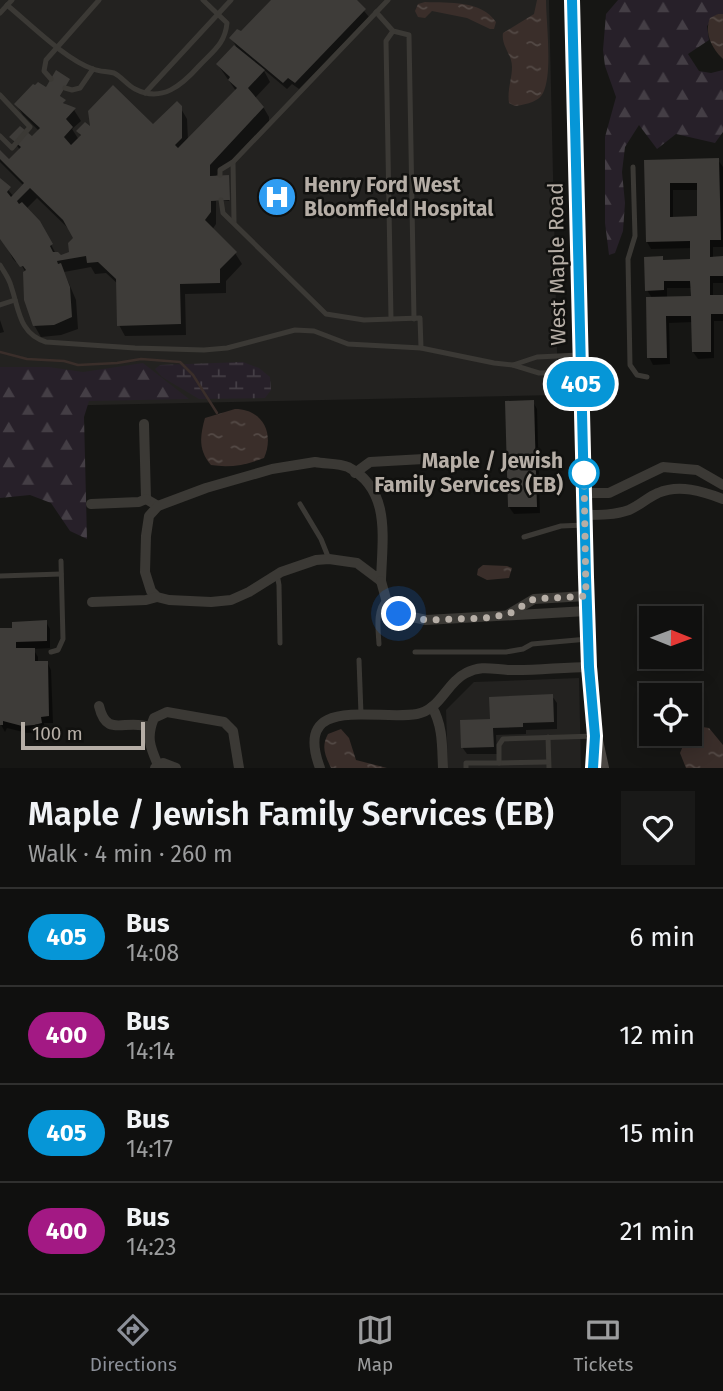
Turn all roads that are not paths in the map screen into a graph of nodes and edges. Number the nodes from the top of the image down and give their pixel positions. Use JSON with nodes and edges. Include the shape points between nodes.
{"nodes":[{"id":1,"x":99,"y":0,"type":"edge"},
{"id":2,"x":203,"y":0,"type":"edge"},
{"id":3,"x":230,"y":0,"type":"edge"},
{"id":4,"x":387,"y":0,"type":"edge"},
{"id":5,"x":572,"y":0,"type":"edge"},
{"id":6,"x":10,"y":3,"type":"edge"},
{"id":7,"x":376,"y":12,"type":"junction"},
{"id":8,"x":0,"y":13,"type":"edge"},
{"id":9,"x":218,"y":13,"type":"junction"},
{"id":10,"x":393,"y":31,"type":"junction"},
{"id":11,"x":57,"y":47,"type":"junction"},
{"id":12,"x":93,"y":69,"type":"junction"},
{"id":13,"x":51,"y":79,"type":"dead end"},
{"id":14,"x":65,"y":88,"type":"dead end"},
{"id":15,"x":145,"y":93,"type":"junction"},
{"id":16,"x":0,"y":95,"type":"edge"},
{"id":17,"x":0,"y":136,"type":"edge"},
{"id":18,"x":233,"y":162,"type":"junction"},
{"id":19,"x":633,"y":167,"type":"dead end"},
{"id":20,"x":220,"y":175,"type":"dead end"},
{"id":21,"x":220,"y":200,"type":"dead end"},
{"id":22,"x":234,"y":222,"type":"junction"},
{"id":23,"x":0,"y":265,"type":"edge"},
{"id":24,"x":15,"y":300,"type":"junction"},
{"id":25,"x":1,"y":306,"type":"edge"},
{"id":26,"x":391,"y":319,"type":"junction"},
{"id":27,"x":414,"y":319,"type":"junction"},
{"id":28,"x":421,"y":348,"type":"junction"},
{"id":29,"x":580,"y":355,"type":"junction"},
{"id":30,"x":513,"y":365,"type":"junction"},
{"id":31,"x":581,"y":372,"type":"junction"},
{"id":32,"x":647,"y":377,"type":"dead end"},
{"id":33,"x":144,"y":424,"type":"dead end"},
{"id":34,"x":424,"y":459,"type":"dead end"},
{"id":35,"x":355,"y":472,"type":"junction"},
{"id":36,"x":723,"y":485,"type":"edge"},
{"id":37,"x":584,"y":493,"type":"junction"},
{"id":38,"x":146,"y":499,"type":"junction"},
{"id":39,"x":723,"y":499,"type":"edge"},
{"id":40,"x":90,"y":504,"type":"dead end"},
{"id":41,"x":300,"y":504,"type":"dead end"},
{"id":42,"x":158,"y":506,"type":"junction"},
{"id":43,"x":585,"y":520,"type":"junction"},
{"id":44,"x":524,"y":537,"type":"dead end"},
{"id":45,"x":329,"y":559,"type":"junction"},
{"id":46,"x":61,"y":561,"type":"dead end"},
{"id":47,"x":61,"y":574,"type":"junction"},
{"id":48,"x":277,"y":574,"type":"junction"},
{"id":49,"x":0,"y":576,"type":"edge"},
{"id":50,"x":381,"y":581,"type":"junction"},
{"id":51,"x":586,"y":596,"type":"junction"},
{"id":52,"x":157,"y":597,"type":"junction"},
{"id":53,"x":386,"y":599,"type":"junction"},
{"id":54,"x":92,"y":602,"type":"dead end"},
{"id":55,"x":587,"y":611,"type":"junction"},
{"id":56,"x":509,"y":614,"type":"junction"},
{"id":57,"x":588,"y":639,"type":"junction"},
{"id":58,"x":280,"y":643,"type":"dead end"},
{"id":59,"x":379,"y":644,"type":"dead end"},
{"id":60,"x":51,"y":652,"type":"dead end"},
{"id":61,"x":415,"y":652,"type":"dead end"},
{"id":62,"x":359,"y":660,"type":"dead end"},
{"id":63,"x":589,"y":667,"type":"junction"},
{"id":64,"x":99,"y":706,"type":"dead end"},
{"id":65,"x":432,"y":707,"type":"junction"},
{"id":66,"x":361,"y":714,"type":"junction"},
{"id":67,"x":150,"y":727,"type":"junction"},
{"id":68,"x":595,"y":736,"type":"junction"},
{"id":69,"x":548,"y":737,"type":"junction"},
{"id":70,"x":499,"y":763,"type":"junction"},
{"id":71,"x":549,"y":765,"type":"edge"},
{"id":72,"x":156,"y":767,"type":"edge"},
{"id":73,"x":176,"y":768,"type":"edge"},
{"id":74,"x":239,"y":768,"type":"edge"},
{"id":75,"x":320,"y":768,"type":"edge"},
{"id":76,"x":443,"y":768,"type":"edge"},
{"id":77,"x":466,"y":768,"type":"edge"},
{"id":78,"x":593,"y":768,"type":"edge"},
{"id":79,"x":602,"y":768,"type":"edge"}],
"edges":[{"from":1,"to":11,"type":"lane"},
{"from":2,"to":9,"type":"lane"},
{"from":3,"to":9,"type":"lane"},
{"from":4,"to":7,"type":"lane"},
{"from":5,"to":29,"type":"main road","name":"West Maple Road"},
{"from":6,"to":8,"type":"lane"},
{"from":6,"to":11,"type":"lane"},
{"from":7,"to":10,"type":"lane"},
{"from":7,"to":18,"type":"lane"},
{"from":9,"to":15,"type":"lane"},
{"from":9,"to":15,"type":"lane","via":[[227,23],[226,38],[175,89]]},
{"from":10,"to":26,"type":"lane","via":[[386,41]]},
{"from":10,"to":27,"type":"lane","via":[[409,35]]},
{"from":11,"to":12,"type":"lane"},
{"from":11,"to":13,"type":"lane","via":[[46,60],[44,71]]},
{"from":12,"to":14,"type":"lane","via":[[80,88]]},
{"from":12,"to":15,"type":"lane","via":[[111,72]]},
{"from":16,"to":17,"type":"lane","via":[[30,127],[12,148]]},
{"from":18,"to":20,"type":"lane","via":[[224,166]]},
{"from":18,"to":22,"type":"lane"},
{"from":19,"to":32,"type":"lane","via":[[635,236],[628,259],[630,365],[637,375]]},
{"from":21,"to":22,"type":"lane","via":[[223,213]]},
{"from":22,"to":26,"type":"lane","via":[[326,314]]},
{"from":23,"to":24,"type":"lane"},
{"from":24,"to":25,"type":"lane"},
{"from":24,"to":28,"type":"lane","via":[[28,332],[46,342],[204,350],[295,330],[314,331],[348,344]]},
{"from":26,"to":27,"type":"lane"},
{"from":27,"to":28,"type":"lane","via":[[420,318]]},
{"from":28,"to":30,"type":"lane"},
{"from":29,"to":30,"type":"lane","via":[[537,356]]},
{"from":29,"to":31,"type":"main road","name":"West Maple Road"},
{"from":30,"to":31,"type":"lane","via":[[539,373]]},
{"from":31,"to":37,"type":"main road","name":"West Maple Road"},
{"from":33,"to":38,"type":"street"},
{"from":34,"to":35,"type":"street","via":[[370,461]]},
{"from":35,"to":42,"type":"street","via":[[346,466],[315,462],[272,469]]},
{"from":35,"to":50,"type":"street","via":[[370,484],[380,505]]},
{"from":36,"to":37,"type":"street","via":[[697,470],[663,467],[609,493]]},
{"from":37,"to":43,"type":"main road","name":"West Maple Road"},
{"from":38,"to":40,"type":"street"},
{"from":38,"to":42,"type":"street"},
{"from":39,"to":43,"type":"street","via":[[676,488],[659,492],[631,509]]},
{"from":41,"to":45,"type":"lane"},
{"from":42,"to":52,"type":"street","via":[[149,516],[145,572]]},
{"from":43,"to":44,"type":"lane"},
{"from":43,"to":51,"type":"main road","name":"West Maple Road"},
{"from":45,"to":48,"type":"street"},
{"from":45,"to":50,"type":"street","via":[[357,563]]},
{"from":46,"to":47,"type":"lane"},
{"from":47,"to":49,"type":"lane"},
{"from":47,"to":60,"type":"lane","via":[[63,639],[58,650]]},
{"from":48,"to":52,"type":"street","via":[[231,600],[190,602]]},
{"from":48,"to":58,"type":"lane"},
{"from":50,"to":53,"type":"street"},
{"from":51,"to":55,"type":"main road","name":"West Maple Road"},
{"from":51,"to":56,"type":"street","via":[[534,599]]},
{"from":52,"to":54,"type":"street"},
{"from":53,"to":56,"type":"street","via":[[399,614],[426,620]]},
{"from":53,"to":59,"type":"lane","via":[[378,614]]},
{"from":55,"to":56,"type":"street"},
{"from":55,"to":57,"type":"main road","name":"West Maple Road"},
{"from":57,"to":61,"type":"lane","via":[[532,644],[506,652]]},
{"from":57,"to":63,"type":"main road","name":"West Maple Road"},
{"from":62,"to":66,"type":"lane"},
{"from":63,"to":65,"type":"street","via":[[482,667],[463,674]]},
{"from":63,"to":68,"type":"main road","name":"West Maple Road"},
{"from":64,"to":67,"type":"street","via":[[105,723],[111,726],[134,723]]},
{"from":65,"to":66,"type":"street","via":[[419,713]]},
{"from":65,"to":76,"type":"street","via":[[441,730]]},
{"from":66,"to":75,"type":"street","via":[[330,718],[318,725],[314,735]]},
{"from":67,"to":72,"type":"street","via":[[148,741]]},
{"from":67,"to":74,"type":"street","via":[[154,718],[167,712],[224,722],[233,731]]},
{"from":68,"to":69,"type":"lane"},
{"from":68,"to":78,"type":"main road","name":"West Maple Road"},
{"from":68,"to":79,"type":"main road","name":"West Maple Road"},
{"from":69,"to":70,"type":"lane","via":[[503,738]]},
{"from":69,"to":71,"type":"lane"},
{"from":70,"to":71,"type":"lane"},
{"from":70,"to":77,"type":"lane","via":[[466,763]]},
{"from":72,"to":73,"type":"street","via":[[168,764]]}]}
